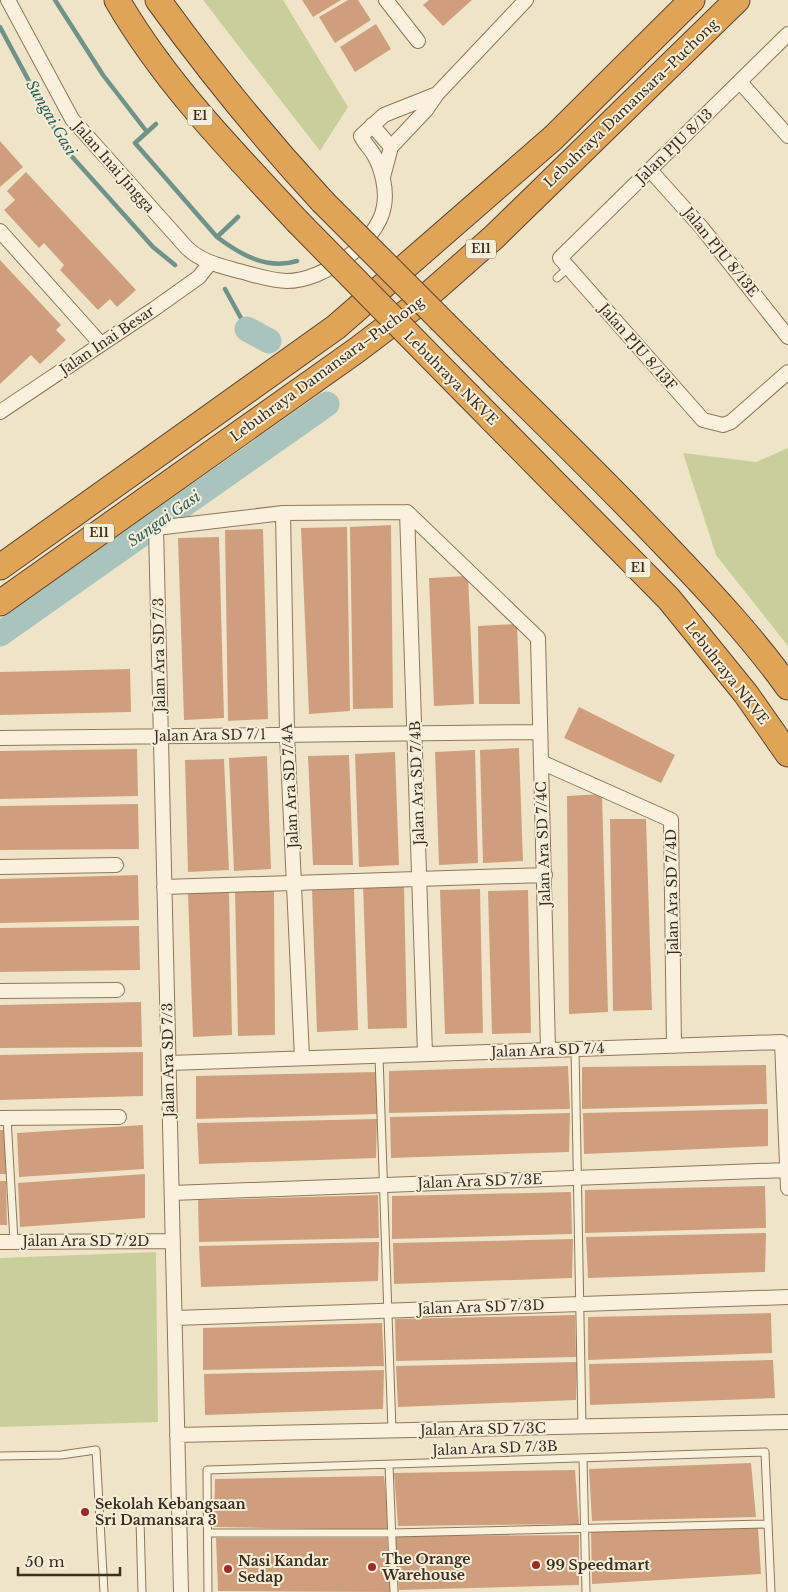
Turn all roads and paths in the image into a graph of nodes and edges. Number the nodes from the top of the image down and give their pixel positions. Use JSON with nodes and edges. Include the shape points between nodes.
{"nodes":[{"id":1,"x":8,"y":0,"type":"edge"},
{"id":2,"x":117,"y":0,"type":"edge"},
{"id":3,"x":158,"y":0,"type":"edge"},
{"id":4,"x":386,"y":0,"type":"edge"},
{"id":5,"x":526,"y":0,"type":"edge"},
{"id":6,"x":692,"y":0,"type":"edge"},
{"id":7,"x":737,"y":0,"type":"edge"},
{"id":8,"x":788,"y":34,"type":"edge"},
{"id":9,"x":418,"y":41,"type":"dead end"},
{"id":10,"x":740,"y":82,"type":"junction"},
{"id":11,"x":437,"y":94,"type":"junction"},
{"id":12,"x":372,"y":125,"type":"junction"},
{"id":13,"x":788,"y":136,"type":"edge"},
{"id":14,"x":391,"y":147,"type":"junction"},
{"id":15,"x":650,"y":170,"type":"junction"},
{"id":16,"x":382,"y":178,"type":"junction"},
{"id":17,"x":0,"y":231,"type":"edge"},
{"id":18,"x":210,"y":263,"type":"junction"},
{"id":19,"x":564,"y":263,"type":"junction"},
{"id":20,"x":557,"y":278,"type":"dead end"},
{"id":21,"x":788,"y":337,"type":"edge"},
{"id":22,"x":101,"y":344,"type":"junction"},
{"id":23,"x":788,"y":372,"type":"edge"},
{"id":24,"x":0,"y":412,"type":"edge"},
{"id":25,"x":407,"y":512,"type":"junction"},
{"id":26,"x":283,"y":513,"type":"junction"},
{"id":27,"x":0,"y":566,"type":"edge"},
{"id":28,"x":0,"y":603,"type":"edge"},
{"id":29,"x":788,"y":687,"type":"edge"},
{"id":30,"x":540,"y":732,"type":"junction"},
{"id":31,"x":416,"y":733,"type":"junction"},
{"id":32,"x":287,"y":734,"type":"junction"},
{"id":33,"x":160,"y":736,"type":"junction"},
{"id":34,"x":0,"y":738,"type":"edge"},
{"id":35,"x":788,"y":754,"type":"edge"},
{"id":36,"x":541,"y":762,"type":"junction"},
{"id":37,"x":116,"y":865,"type":"dead end"},
{"id":38,"x":0,"y":867,"type":"edge"},
{"id":39,"x":544,"y":875,"type":"junction"},
{"id":40,"x":420,"y":879,"type":"junction"},
{"id":41,"x":294,"y":882,"type":"junction"},
{"id":42,"x":164,"y":887,"type":"junction"},
{"id":43,"x":117,"y":990,"type":"dead end"},
{"id":44,"x":0,"y":991,"type":"edge"},
{"id":45,"x":674,"y":1046,"type":"junction"},
{"id":46,"x":575,"y":1049,"type":"junction"},
{"id":47,"x":548,"y":1050,"type":"junction"},
{"id":48,"x":425,"y":1054,"type":"junction"},
{"id":49,"x":379,"y":1056,"type":"junction"},
{"id":50,"x":302,"y":1058,"type":"junction"},
{"id":51,"x":169,"y":1063,"type":"junction"},
{"id":52,"x":119,"y":1117,"type":"dead end"},
{"id":53,"x":4,"y":1118,"type":"edge"},
{"id":54,"x":787,"y":1154,"type":"edge"},
{"id":55,"x":787,"y":1170,"type":"edge"},
{"id":56,"x":577,"y":1178,"type":"junction"},
{"id":57,"x":383,"y":1185,"type":"junction"},
{"id":58,"x":788,"y":1188,"type":"edge"},
{"id":59,"x":172,"y":1193,"type":"junction"},
{"id":60,"x":173,"y":1241,"type":"junction"},
{"id":61,"x":7,"y":1242,"type":"edge"},
{"id":62,"x":788,"y":1297,"type":"edge"},
{"id":63,"x":580,"y":1304,"type":"junction"},
{"id":64,"x":386,"y":1310,"type":"junction"},
{"id":65,"x":175,"y":1318,"type":"junction"},
{"id":66,"x":788,"y":1422,"type":"edge"},
{"id":67,"x":582,"y":1426,"type":"junction"},
{"id":68,"x":392,"y":1431,"type":"junction"},
{"id":69,"x":178,"y":1435,"type":"junction"},
{"id":70,"x":0,"y":1456,"type":"edge"},
{"id":71,"x":583,"y":1458,"type":"junction"},
{"id":72,"x":389,"y":1464,"type":"junction"},
{"id":73,"x":180,"y":1522,"type":"junction"},
{"id":74,"x":768,"y":1524,"type":"junction"},
{"id":75,"x":585,"y":1527,"type":"junction"},
{"id":76,"x":208,"y":1533,"type":"junction"},
{"id":77,"x":392,"y":1533,"type":"junction"},
{"id":78,"x":104,"y":1592,"type":"edge"},
{"id":79,"x":142,"y":1592,"type":"edge"},
{"id":80,"x":181,"y":1592,"type":"edge"},
{"id":81,"x":208,"y":1592,"type":"edge"},
{"id":82,"x":394,"y":1592,"type":"edge"},
{"id":83,"x":586,"y":1592,"type":"edge"},
{"id":84,"x":771,"y":1592,"type":"edge"}],
"edges":[{"from":1,"to":18,"type":"street","name":"Jalan Inai Jingga","via":[[72,119],[187,248]]},
{"from":2,"to":35,"type":"highway","name":"Lebuhraya NKVE","number":"E1","bridge":true,"via":[[160,66],[188,101],[296,221],[669,599],[746,694]]},
{"from":3,"to":29,"type":"highway","number":"E1","bridge":true,"via":[[257,130],[323,202],[613,490],[762,652]]},
{"from":4,"to":9,"type":"street"},
{"from":5,"to":11,"type":"street"},
{"from":6,"to":27,"type":"highway","name":"Lebuhraya Damansara–Puchong","number":"E11","via":[[553,138],[336,327]]},
{"from":7,"to":28,"type":"highway","name":"Lebuhraya Damansara–Puchong","number":"E11","via":[[494,237],[419,303]]},
{"from":8,"to":10,"type":"street","name":"Jalan PJU 8/13"},
{"from":10,"to":13,"type":"street"},
{"from":10,"to":15,"type":"street","name":"Jalan PJU 8/13"},
{"from":11,"to":12,"type":"street","via":[[384,115]]},
{"from":11,"to":14,"type":"street"},
{"from":12,"to":14,"type":"street"},
{"from":12,"to":16,"type":"street","via":[[362,136],[374,155]]},
{"from":14,"to":16,"type":"street"},
{"from":15,"to":19,"type":"street","name":"Jalan PJU 8/13"},
{"from":15,"to":21,"type":"street","name":"Jalan PJU 8/13E","via":[[702,228]]},
{"from":16,"to":18,"type":"street","name":"Jalan Inai Jingga","via":[[382,216],[370,236],[343,260],[318,274],[288,281]]},
{"from":17,"to":22,"type":"street"},
{"from":18,"to":22,"type":"street","name":"Jalan Inai Besar","via":[[199,277]]},
{"from":19,"to":20,"type":"lane"},
{"from":19,"to":23,"type":"street","name":"Jalan PJU 8/13F","via":[[703,420],[723,425],[731,422]]},
{"from":22,"to":24,"type":"street","name":"Jalan Inai Besar"},
{"from":25,"to":26,"type":"street"},
{"from":25,"to":30,"type":"street","name":"Jalan Ara SD 7/4C","via":[[538,638]]},
{"from":25,"to":31,"type":"street","name":"Jalan Ara SD 7/4B"},
{"from":26,"to":32,"type":"street","name":"Jalan Ara SD 7/4A"},
{"from":26,"to":33,"type":"street","name":"Jalan Ara SD 7/3","via":[[156,528]]},
{"from":30,"to":31,"type":"street","name":"Jalan Ara SD 7/1"},
{"from":30,"to":36,"type":"street","name":"Jalan Ara SD 7/4C"},
{"from":31,"to":32,"type":"street","name":"Jalan Ara SD 7/1"},
{"from":31,"to":40,"type":"street","name":"Jalan Ara SD 7/4B"},
{"from":32,"to":33,"type":"street","name":"Jalan Ara SD 7/1"},
{"from":32,"to":41,"type":"street","name":"Jalan Ara SD 7/4A"},
{"from":33,"to":34,"type":"street","name":"Jalan Ara SD 7/1"},
{"from":33,"to":42,"type":"street","name":"Jalan Ara SD 7/3"},
{"from":36,"to":39,"type":"street","name":"Jalan Ara SD 7/4C"},
{"from":36,"to":45,"type":"street","name":"Jalan Ara SD 7/4D","via":[[671,820]]},
{"from":37,"to":38,"type":"street"},
{"from":39,"to":40,"type":"street"},
{"from":39,"to":47,"type":"street","name":"Jalan Ara SD 7/4C"},
{"from":40,"to":41,"type":"street"},
{"from":40,"to":48,"type":"street","name":"Jalan Ara SD 7/4B"},
{"from":41,"to":42,"type":"street"},
{"from":41,"to":50,"type":"street","name":"Jalan Ara SD 7/4A"},
{"from":42,"to":51,"type":"street","name":"Jalan Ara SD 7/3"},
{"from":43,"to":44,"type":"street"},
{"from":45,"to":46,"type":"street","name":"Jalan Ara SD 7/4"},
{"from":45,"to":54,"type":"street","name":"Jalan Ara SD 7/4","via":[[782,1042]]},
{"from":46,"to":47,"type":"street","name":"Jalan Ara SD 7/4"},
{"from":46,"to":56,"type":"lane"},
{"from":47,"to":48,"type":"street","name":"Jalan Ara SD 7/4"},
{"from":48,"to":49,"type":"street","name":"Jalan Ara SD 7/4"},
{"from":49,"to":50,"type":"street","name":"Jalan Ara SD 7/4"},
{"from":49,"to":57,"type":"lane"},
{"from":50,"to":51,"type":"street","name":"Jalan Ara SD 7/4"},
{"from":51,"to":59,"type":"street","name":"Jalan Ara SD 7/3"},
{"from":52,"to":53,"type":"street"},
{"from":53,"to":61,"type":"lane"},
{"from":54,"to":55,"type":"street","name":"Jalan Ara SD 7/4"},
{"from":55,"to":56,"type":"street","name":"Jalan Ara SD 7/3E"},
{"from":55,"to":58,"type":"street","name":"Jalan Ara SD 7/4"},
{"from":56,"to":57,"type":"street","name":"Jalan Ara SD 7/3E"},
{"from":56,"to":63,"type":"lane"},
{"from":57,"to":59,"type":"street","name":"Jalan Ara SD 7/3E"},
{"from":57,"to":64,"type":"lane"},
{"from":59,"to":60,"type":"street","name":"Jalan Ara SD 7/3"},
{"from":60,"to":61,"type":"street","name":"Jalan Ara SD 7/2D"},
{"from":60,"to":65,"type":"street","name":"Jalan Ara SD 7/3"},
{"from":62,"to":63,"type":"street","name":"Jalan Ara SD 7/3D"},
{"from":63,"to":64,"type":"street","name":"Jalan Ara SD 7/3D"},
{"from":63,"to":67,"type":"lane"},
{"from":64,"to":65,"type":"street","name":"Jalan Ara SD 7/3D"},
{"from":64,"to":68,"type":"lane"},
{"from":65,"to":69,"type":"street","name":"Jalan Ara SD 7/3"},
{"from":66,"to":67,"type":"street","name":"Jalan Ara SD 7/3C"},
{"from":67,"to":68,"type":"street","name":"Jalan Ara SD 7/3C"},
{"from":68,"to":69,"type":"street","name":"Jalan Ara SD 7/3C"},
{"from":69,"to":73,"type":"street","name":"Jalan Ara SD 7/3"},
{"from":70,"to":78,"type":"lane","via":[[61,1455],[96,1450]]},
{"from":71,"to":72,"type":"lane","name":"Jalan Ara SD 7/3B"},
{"from":71,"to":74,"type":"lane","name":"Jalan Ara SD 7/3B","via":[[765,1452]]},
{"from":71,"to":75,"type":"lane"},
{"from":72,"to":76,"type":"lane","name":"Jalan Ara SD 7/3B","via":[[207,1470]]},
{"from":72,"to":77,"type":"lane"},
{"from":73,"to":79,"type":"lane","via":[[140,1520]]},
{"from":73,"to":80,"type":"street","name":"Jalan Ara SD 7/3"},
{"from":74,"to":75,"type":"lane"},
{"from":74,"to":84,"type":"lane","name":"Jalan Ara SD 7/3B"},
{"from":75,"to":77,"type":"lane"},
{"from":75,"to":83,"type":"lane"},
{"from":76,"to":77,"type":"lane"},
{"from":76,"to":81,"type":"lane","name":"Jalan Ara SD 7/3B"},
{"from":77,"to":82,"type":"lane"}]}
